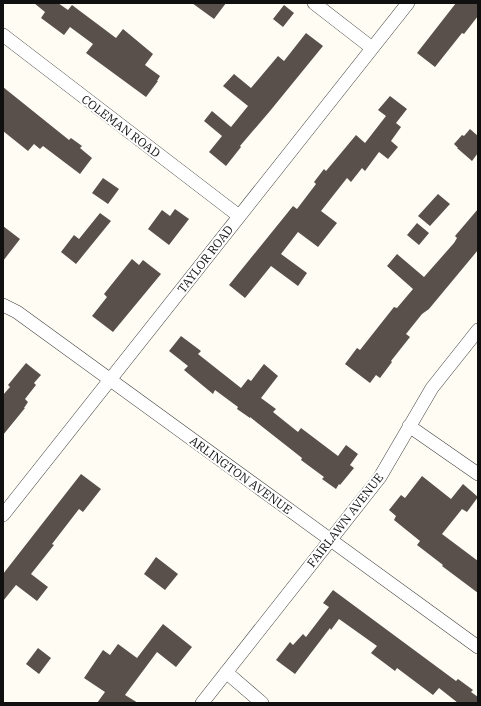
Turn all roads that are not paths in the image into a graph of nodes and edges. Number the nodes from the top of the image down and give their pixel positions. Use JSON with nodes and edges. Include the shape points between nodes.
{"nodes":[{"id":1,"x":314,"y":3,"type":"edge"},
{"id":2,"x":408,"y":3,"type":"edge"},
{"id":3,"x":3,"y":35,"type":"edge"},
{"id":4,"x":372,"y":48,"type":"junction"},
{"id":5,"x":239,"y":216,"type":"junction"},
{"id":6,"x":3,"y":305,"type":"edge"},
{"id":7,"x":478,"y":330,"type":"edge"},
{"id":8,"x":109,"y":380,"type":"junction"},
{"id":9,"x":409,"y":426,"type":"junction"},
{"id":10,"x":478,"y":474,"type":"edge"},
{"id":11,"x":3,"y":515,"type":"edge"},
{"id":12,"x":330,"y":539,"type":"junction"},
{"id":13,"x":478,"y":647,"type":"edge"},
{"id":14,"x":226,"y":672,"type":"junction"},
{"id":15,"x":202,"y":703,"type":"edge"},
{"id":16,"x":262,"y":703,"type":"edge"}],
"edges":[{"from":1,"to":4,"type":"street"},
{"from":2,"to":4,"type":"street","name":"TAYLOR ROAD"},
{"from":3,"to":5,"type":"street","name":"COLEMAN ROAD"},
{"from":4,"to":5,"type":"street","name":"TAYLOR ROAD"},
{"from":5,"to":8,"type":"street","name":"TAYLOR ROAD"},
{"from":6,"to":8,"type":"street","name":"ARLINGTON AVENUE","via":[[17,312]]},
{"from":7,"to":9,"type":"street","name":"FAIRLAWN AVENUE","via":[[432,388]]},
{"from":8,"to":11,"type":"street","name":"TAYLOR ROAD"},
{"from":8,"to":12,"type":"street","name":"ARLINGTON AVENUE"},
{"from":9,"to":10,"type":"street"},
{"from":9,"to":12,"type":"street","name":"FAIRLAWN AVENUE","via":[[380,477]]},
{"from":12,"to":13,"type":"street","name":"ARLINGTON AVENUE"},
{"from":12,"to":14,"type":"street","name":"FAIRLAWN AVENUE"},
{"from":14,"to":15,"type":"street","name":"FAIRLAWN AVENUE"},
{"from":14,"to":16,"type":"street"}]}
